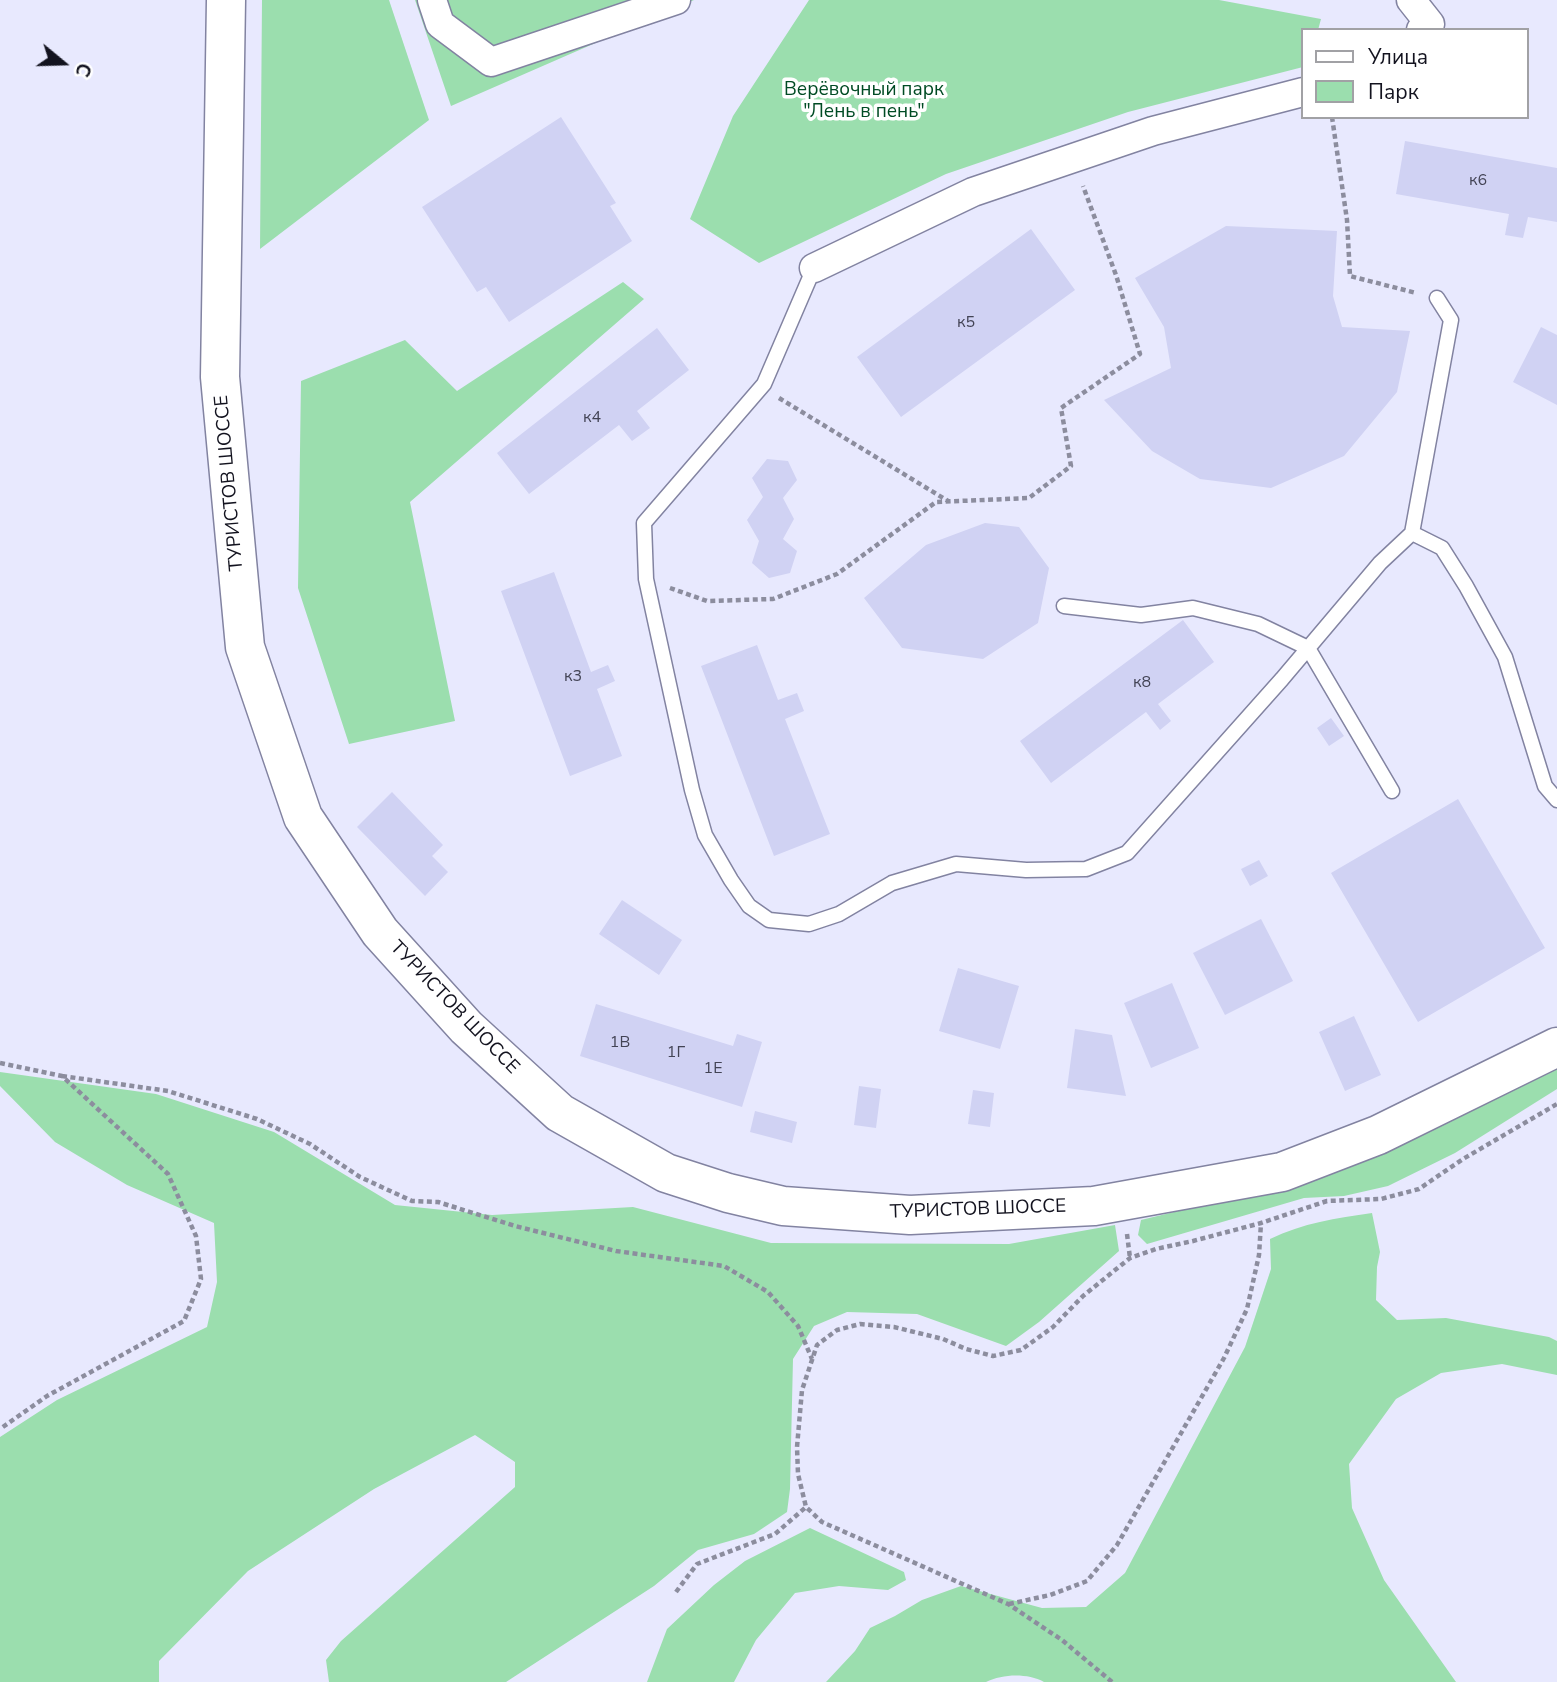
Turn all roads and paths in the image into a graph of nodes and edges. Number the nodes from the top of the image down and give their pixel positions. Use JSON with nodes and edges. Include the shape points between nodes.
{"nodes":[{"id":1,"x":226,"y":0,"type":"edge"},
{"id":2,"x":432,"y":0,"type":"edge"},
{"id":3,"x":676,"y":0,"type":"edge"},
{"id":4,"x":1411,"y":0,"type":"edge"},
{"id":5,"x":1424,"y":28,"type":"edge"},
{"id":6,"x":1302,"y":92,"type":"edge"},
{"id":7,"x":1332,"y":119,"type":"edge"},
{"id":8,"x":1073,"y":158,"type":"junction"},
{"id":9,"x":814,"y":268,"type":"joint"},
{"id":10,"x":1437,"y":298,"type":"joint"},
{"id":11,"x":761,"y":388,"type":"junction"},
{"id":12,"x":948,"y":502,"type":"junction"},
{"id":13,"x":1412,"y":533,"type":"junction"},
{"id":14,"x":646,"y":579,"type":"junction"},
{"id":15,"x":1064,"y":606,"type":"dead end"},
{"id":16,"x":1308,"y":648,"type":"junction"},
{"id":17,"x":1392,"y":791,"type":"dead end"},
{"id":18,"x":1557,"y":800,"type":"edge"},
{"id":19,"x":1557,"y":1047,"type":"edge"},
{"id":20,"x":0,"y":1063,"type":"edge"},
{"id":21,"x":62,"y":1076,"type":"junction"},
{"id":22,"x":1557,"y":1104,"type":"edge"},
{"id":23,"x":1261,"y":1223,"type":"junction"},
{"id":24,"x":812,"y":1359,"type":"junction"},
{"id":25,"x":0,"y":1429,"type":"edge"},
{"id":26,"x":806,"y":1507,"type":"junction"},
{"id":27,"x":676,"y":1592,"type":"dead end"},
{"id":28,"x":1008,"y":1604,"type":"junction"},
{"id":29,"x":1112,"y":1682,"type":"edge"}],
"edges":[{"from":1,"to":19,"type":"main road","name":"ТУРИСТОВ ШОССЕ","via":[[220,377],[246,647],[303,817],[380,932],[466,1027],[560,1113],[666,1173],[783,1206],[911,1215],[1094,1206],[1282,1172],[1378,1135]]},
{"from":2,"to":3,"type":"street","via":[[440,24],[491,62]]},
{"from":4,"to":5,"type":"street","via":[[1430,24]]},
{"from":6,"to":8,"type":"street","via":[[1153,131]]},
{"from":7,"to":10,"type":"path","via":[[1350,276]]},
{"from":8,"to":9,"type":"street","via":[[973,192]]},
{"from":8,"to":12,"type":"path","via":[[1140,354],[1061,408],[1071,466],[1029,498]]},
{"from":9,"to":11,"type":"lane"},
{"from":10,"to":13,"type":"lane","via":[[1451,320]]},
{"from":11,"to":12,"type":"path"},
{"from":11,"to":14,"type":"lane","via":[[644,523]]},
{"from":12,"to":14,"type":"path","via":[[936,502],[837,574],[773,599],[706,601]]},
{"from":13,"to":16,"type":"lane","via":[[1380,563]]},
{"from":13,"to":18,"type":"lane","via":[[1442,548],[1466,586],[1504,657],[1545,786]]},
{"from":14,"to":16,"type":"lane","via":[[705,835],[749,906],[769,920],[808,924],[839,914],[892,883],[956,864],[1086,869],[1127,853]]},
{"from":15,"to":16,"type":"lane","via":[[1141,615],[1193,608],[1258,624]]},
{"from":16,"to":17,"type":"lane"},
{"from":20,"to":21,"type":"path"},
{"from":21,"to":24,"type":"path","via":[[168,1091],[257,1119],[310,1143],[360,1177],[412,1201],[438,1202],[515,1227],[616,1251],[724,1266],[768,1292],[798,1326]]},
{"from":21,"to":25,"type":"path","via":[[168,1174],[196,1236],[201,1279],[184,1321],[47,1396]]},
{"from":22,"to":23,"type":"path","via":[[1419,1189],[1381,1199],[1327,1201]]},
{"from":23,"to":24,"type":"path","via":[[1130,1258],[1021,1350],[993,1356],[894,1326],[860,1324],[837,1330],[817,1345]]},
{"from":23,"to":28,"type":"path","via":[[1247,1309],[1224,1359],[1117,1545],[1087,1581]]},
{"from":24,"to":26,"type":"path","via":[[802,1391],[797,1447]]},
{"from":26,"to":27,"type":"path","via":[[775,1534],[697,1564]]},
{"from":26,"to":28,"type":"path","via":[[822,1522]]},
{"from":28,"to":29,"type":"path","via":[[1062,1640]]}]}
